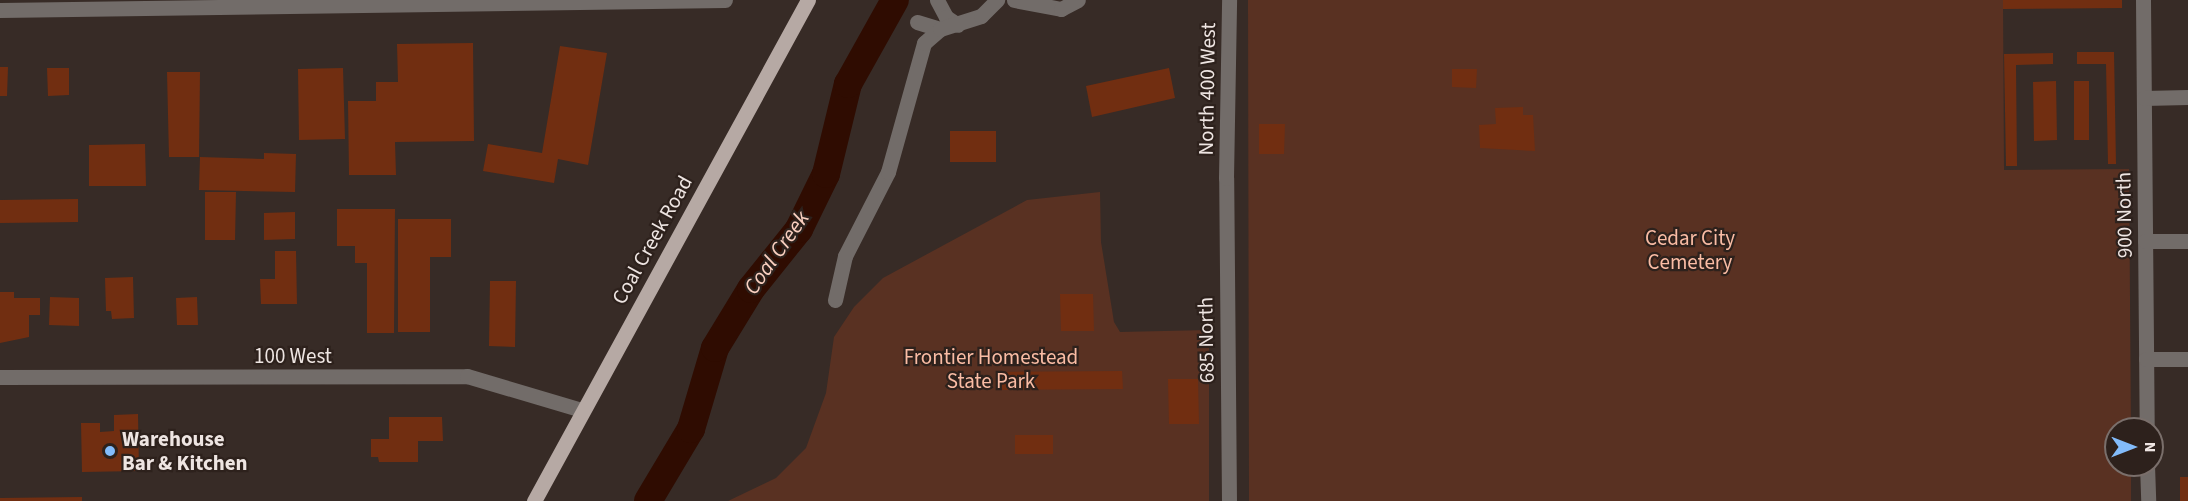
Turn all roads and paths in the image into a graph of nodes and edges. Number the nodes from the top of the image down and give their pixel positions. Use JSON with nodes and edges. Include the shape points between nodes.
{"nodes":[{"id":1,"x":725,"y":0,"type":"edge"},
{"id":2,"x":808,"y":0,"type":"edge"},
{"id":3,"x":937,"y":0,"type":"edge"},
{"id":4,"x":1013,"y":0,"type":"edge"},
{"id":5,"x":1078,"y":0,"type":"edge"},
{"id":6,"x":1229,"y":0,"type":"edge"},
{"id":7,"x":2143,"y":0,"type":"edge"},
{"id":8,"x":996,"y":1,"type":"edge"},
{"id":9,"x":0,"y":9,"type":"edge"},
{"id":10,"x":917,"y":22,"type":"dead end"},
{"id":11,"x":958,"y":25,"type":"junction"},
{"id":12,"x":940,"y":29,"type":"junction"},
{"id":13,"x":2144,"y":98,"type":"junction"},
{"id":14,"x":2188,"y":98,"type":"edge"},
{"id":15,"x":1226,"y":178,"type":"joint"},
{"id":16,"x":2145,"y":241,"type":"junction"},
{"id":17,"x":2188,"y":241,"type":"edge"},
{"id":18,"x":835,"y":300,"type":"dead end"},
{"id":19,"x":2146,"y":359,"type":"junction"},
{"id":20,"x":2188,"y":359,"type":"edge"},
{"id":21,"x":0,"y":378,"type":"edge"},
{"id":22,"x":582,"y":410,"type":"junction"},
{"id":23,"x":2147,"y":417,"type":"edge"},
{"id":24,"x":2147,"y":477,"type":"edge"},
{"id":25,"x":534,"y":501,"type":"edge"},
{"id":26,"x":1229,"y":501,"type":"edge"},
{"id":27,"x":2148,"y":501,"type":"edge"}],
"edges":[{"from":1,"to":9,"type":"street"},
{"from":2,"to":22,"type":"main road","name":"Coal Creek Road"},
{"from":3,"to":11,"type":"street","via":[[946,17]]},
{"from":4,"to":5,"type":"street","via":[[1061,9]]},
{"from":4,"to":8,"type":"street"},
{"from":6,"to":15,"type":"street","name":"North 400 West"},
{"from":7,"to":13,"type":"street","name":"900 North"},
{"from":8,"to":11,"type":"street","via":[[981,16]]},
{"from":10,"to":12,"type":"street"},
{"from":11,"to":12,"type":"street"},
{"from":12,"to":18,"type":"street","via":[[924,43],[888,172],[845,256]]},
{"from":13,"to":14,"type":"street"},
{"from":13,"to":16,"type":"street","name":"900 North"},
{"from":15,"to":26,"type":"street","name":"685 North"},
{"from":16,"to":17,"type":"street"},
{"from":16,"to":19,"type":"street","name":"900 North"},
{"from":19,"to":20,"type":"street"},
{"from":19,"to":23,"type":"street","name":"900 North"},
{"from":21,"to":22,"type":"street","name":"100 West","via":[[467,376]]},
{"from":22,"to":25,"type":"main road","name":"Coal Creek Road"},
{"from":24,"to":27,"type":"street"}]}
